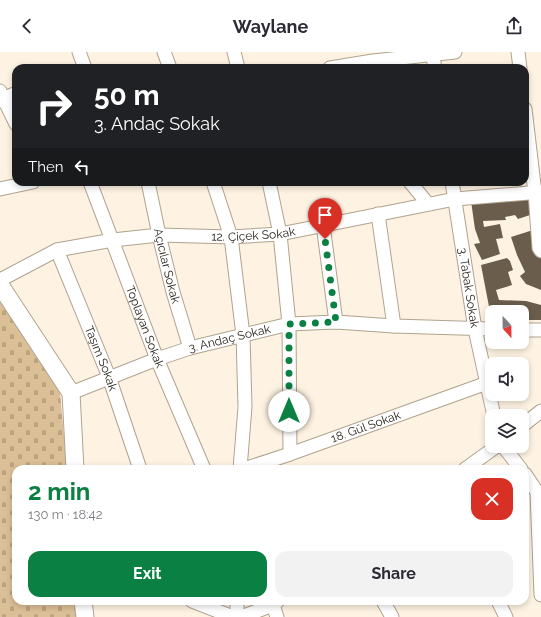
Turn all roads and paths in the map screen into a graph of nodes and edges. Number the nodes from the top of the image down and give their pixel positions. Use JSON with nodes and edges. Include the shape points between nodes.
{"nodes":[{"id":1,"x":79,"y":52,"type":"edge"},
{"id":2,"x":164,"y":52,"type":"edge"},
{"id":3,"x":234,"y":52,"type":"edge"},
{"id":4,"x":455,"y":52,"type":"edge"},
{"id":5,"x":518,"y":52,"type":"edge"},
{"id":6,"x":432,"y":53,"type":"edge"},
{"id":7,"x":371,"y":60,"type":"edge"},
{"id":8,"x":389,"y":60,"type":"junction"},
{"id":9,"x":84,"y":64,"type":"edge"},
{"id":10,"x":168,"y":64,"type":"edge"},
{"id":11,"x":237,"y":64,"type":"edge"},
{"id":12,"x":350,"y":64,"type":"edge"},
{"id":13,"x":394,"y":64,"type":"edge"},
{"id":14,"x":434,"y":64,"type":"edge"},
{"id":15,"x":520,"y":64,"type":"edge"},
{"id":16,"x":12,"y":94,"type":"edge"},
{"id":17,"x":1,"y":97,"type":"edge"},
{"id":18,"x":12,"y":117,"type":"edge"},
{"id":19,"x":529,"y":136,"type":"edge"},
{"id":20,"x":533,"y":164,"type":"edge"},
{"id":21,"x":14,"y":186,"type":"edge"},
{"id":22,"x":92,"y":186,"type":"edge"},
{"id":23,"x":149,"y":186,"type":"edge"},
{"id":24,"x":214,"y":186,"type":"edge"},
{"id":25,"x":270,"y":186,"type":"edge"},
{"id":26,"x":413,"y":186,"type":"edge"},
{"id":27,"x":453,"y":186,"type":"edge"},
{"id":28,"x":0,"y":189,"type":"edge"},
{"id":29,"x":538,"y":193,"type":"edge"},
{"id":30,"x":455,"y":199,"type":"junction"},
{"id":31,"x":428,"y":204,"type":"junction"},
{"id":32,"x":378,"y":214,"type":"junction"},
{"id":33,"x":323,"y":225,"type":"junction"},
{"id":34,"x":280,"y":234,"type":"junction"},
{"id":35,"x":158,"y":235,"type":"junction"},
{"id":36,"x":231,"y":237,"type":"junction"},
{"id":37,"x":113,"y":240,"type":"junction"},
{"id":38,"x":57,"y":250,"type":"junction"},
{"id":39,"x":541,"y":251,"type":"edge"},
{"id":40,"x":0,"y":280,"type":"edge"},
{"id":41,"x":0,"y":285,"type":"edge"},
{"id":42,"x":336,"y":322,"type":"junction"},
{"id":43,"x":289,"y":324,"type":"junction"},
{"id":44,"x":394,"y":326,"type":"junction"},
{"id":45,"x":475,"y":329,"type":"junction"},
{"id":46,"x":485,"y":329,"type":"edge"},
{"id":47,"x":529,"y":330,"type":"edge"},
{"id":48,"x":541,"y":330,"type":"edge"},
{"id":49,"x":243,"y":335,"type":"junction"},
{"id":50,"x":190,"y":348,"type":"junction"},
{"id":51,"x":157,"y":359,"type":"junction"},
{"id":52,"x":485,"y":374,"type":"edge"},
{"id":53,"x":109,"y":377,"type":"junction"},
{"id":54,"x":485,"y":384,"type":"edge"},
{"id":55,"x":71,"y":393,"type":"junction"},
{"id":56,"x":541,"y":411,"type":"edge"},
{"id":57,"x":529,"y":420,"type":"edge"},
{"id":58,"x":487,"y":453,"type":"edge"},
{"id":59,"x":509,"y":453,"type":"edge"},
{"id":60,"x":290,"y":454,"type":"junction"},
{"id":61,"x":75,"y":465,"type":"edge"},
{"id":62,"x":139,"y":465,"type":"edge"},
{"id":63,"x":202,"y":465,"type":"edge"},
{"id":64,"x":240,"y":465,"type":"edge"},
{"id":65,"x":256,"y":465,"type":"edge"},
{"id":66,"x":470,"y":465,"type":"edge"},
{"id":67,"x":520,"y":465,"type":"edge"},
{"id":68,"x":529,"y":475,"type":"edge"},
{"id":69,"x":539,"y":495,"type":"edge"},
{"id":70,"x":541,"y":595,"type":"edge"},
{"id":71,"x":84,"y":605,"type":"edge"},
{"id":72,"x":202,"y":605,"type":"edge"},
{"id":73,"x":238,"y":605,"type":"edge"},
{"id":74,"x":385,"y":605,"type":"edge"},
{"id":75,"x":500,"y":605,"type":"edge"},
{"id":76,"x":276,"y":608,"type":"edge"},
{"id":77,"x":85,"y":617,"type":"edge"},
{"id":78,"x":233,"y":617,"type":"edge"},
{"id":79,"x":237,"y":617,"type":"edge"},
{"id":80,"x":241,"y":617,"type":"edge"},
{"id":81,"x":392,"y":617,"type":"edge"},
{"id":82,"x":506,"y":617,"type":"edge"}],
"edges":[{"from":1,"to":9,"type":"street"},
{"from":2,"to":10,"type":"street"},
{"from":3,"to":11,"type":"street"},
{"from":4,"to":6,"type":"street"},
{"from":5,"to":15,"type":"street"},
{"from":6,"to":8,"type":"street"},
{"from":6,"to":14,"type":"street"},
{"from":7,"to":8,"type":"street"},
{"from":7,"to":12,"type":"street"},
{"from":8,"to":13,"type":"street"},
{"from":16,"to":17,"type":"street"},
{"from":17,"to":18,"type":"street"},
{"from":19,"to":20,"type":"street"},
{"from":20,"to":29,"type":"street"},
{"from":21,"to":28,"type":"street"},
{"from":22,"to":37,"type":"street","name":"Toplayan Sokak"},
{"from":23,"to":35,"type":"street","name":"Açıcılar Sokak"},
{"from":24,"to":36,"type":"street"},
{"from":25,"to":34,"type":"street"},
{"from":26,"to":31,"type":"street"},
{"from":27,"to":30,"type":"street","name":"3. Tabak Sokak"},
{"from":29,"to":30,"type":"street","name":"12. Çiçek Sokak"},
{"from":29,"to":39,"type":"street"},
{"from":30,"to":31,"type":"street","name":"12. Çiçek Sokak"},
{"from":30,"to":45,"type":"street","name":"3. Tabak Sokak"},
{"from":31,"to":32,"type":"street","name":"12. Çiçek Sokak"},
{"from":32,"to":33,"type":"street","name":"12. Çiçek Sokak"},
{"from":32,"to":44,"type":"street"},
{"from":33,"to":34,"type":"street","name":"12. Çiçek Sokak"},
{"from":33,"to":42,"type":"street"},
{"from":34,"to":36,"type":"street","name":"12. Çiçek Sokak"},
{"from":34,"to":43,"type":"street"},
{"from":35,"to":36,"type":"street","name":"12. Çiçek Sokak"},
{"from":35,"to":37,"type":"street","name":"12. Çiçek Sokak"},
{"from":35,"to":50,"type":"street","name":"Açıcılar Sokak"},
{"from":36,"to":49,"type":"street"},
{"from":37,"to":38,"type":"street","name":"12. Çiçek Sokak"},
{"from":37,"to":51,"type":"street","name":"Toplayan Sokak"},
{"from":38,"to":40,"type":"street","name":"12. Çiçek Sokak"},
{"from":38,"to":53,"type":"street","name":"Taşım Sokak"},
{"from":41,"to":55,"type":"street"},
{"from":42,"to":43,"type":"street","name":"3. Andaç Sokak"},
{"from":42,"to":44,"type":"street","name":"3. Andaç Sokak"},
{"from":43,"to":49,"type":"street","name":"3. Andaç Sokak"},
{"from":43,"to":60,"type":"street"},
{"from":44,"to":45,"type":"street","name":"3. Andaç Sokak"},
{"from":45,"to":46,"type":"street","name":"3. Andaç Sokak"},
{"from":45,"to":52,"type":"street","name":"3. Tabak Sokak"},
{"from":47,"to":48,"type":"street"},
{"from":49,"to":50,"type":"street","name":"3. Andaç Sokak"},
{"from":49,"to":64,"type":"street","via":[[245,406]]},
{"from":50,"to":51,"type":"street","name":"3. Andaç Sokak"},
{"from":51,"to":53,"type":"street","name":"3. Andaç Sokak"},
{"from":51,"to":63,"type":"street","name":"Toplayan Sokak"},
{"from":53,"to":55,"type":"street","name":"3. Andaç Sokak"},
{"from":53,"to":62,"type":"street","name":"Taşım Sokak"},
{"from":54,"to":60,"type":"street","name":"18. Gül Sokak"},
{"from":55,"to":61,"type":"street"},
{"from":56,"to":57,"type":"street"},
{"from":58,"to":66,"type":"street"},
{"from":59,"to":67,"type":"street"},
{"from":60,"to":65,"type":"street","name":"18. Gül Sokak"},
{"from":68,"to":69,"type":"street"},
{"from":69,"to":70,"type":"street"},
{"from":71,"to":77,"type":"street"},
{"from":72,"to":78,"type":"street"},
{"from":73,"to":79,"type":"street"},
{"from":74,"to":81,"type":"street"},
{"from":75,"to":82,"type":"street"},
{"from":76,"to":80,"type":"street"}]}
